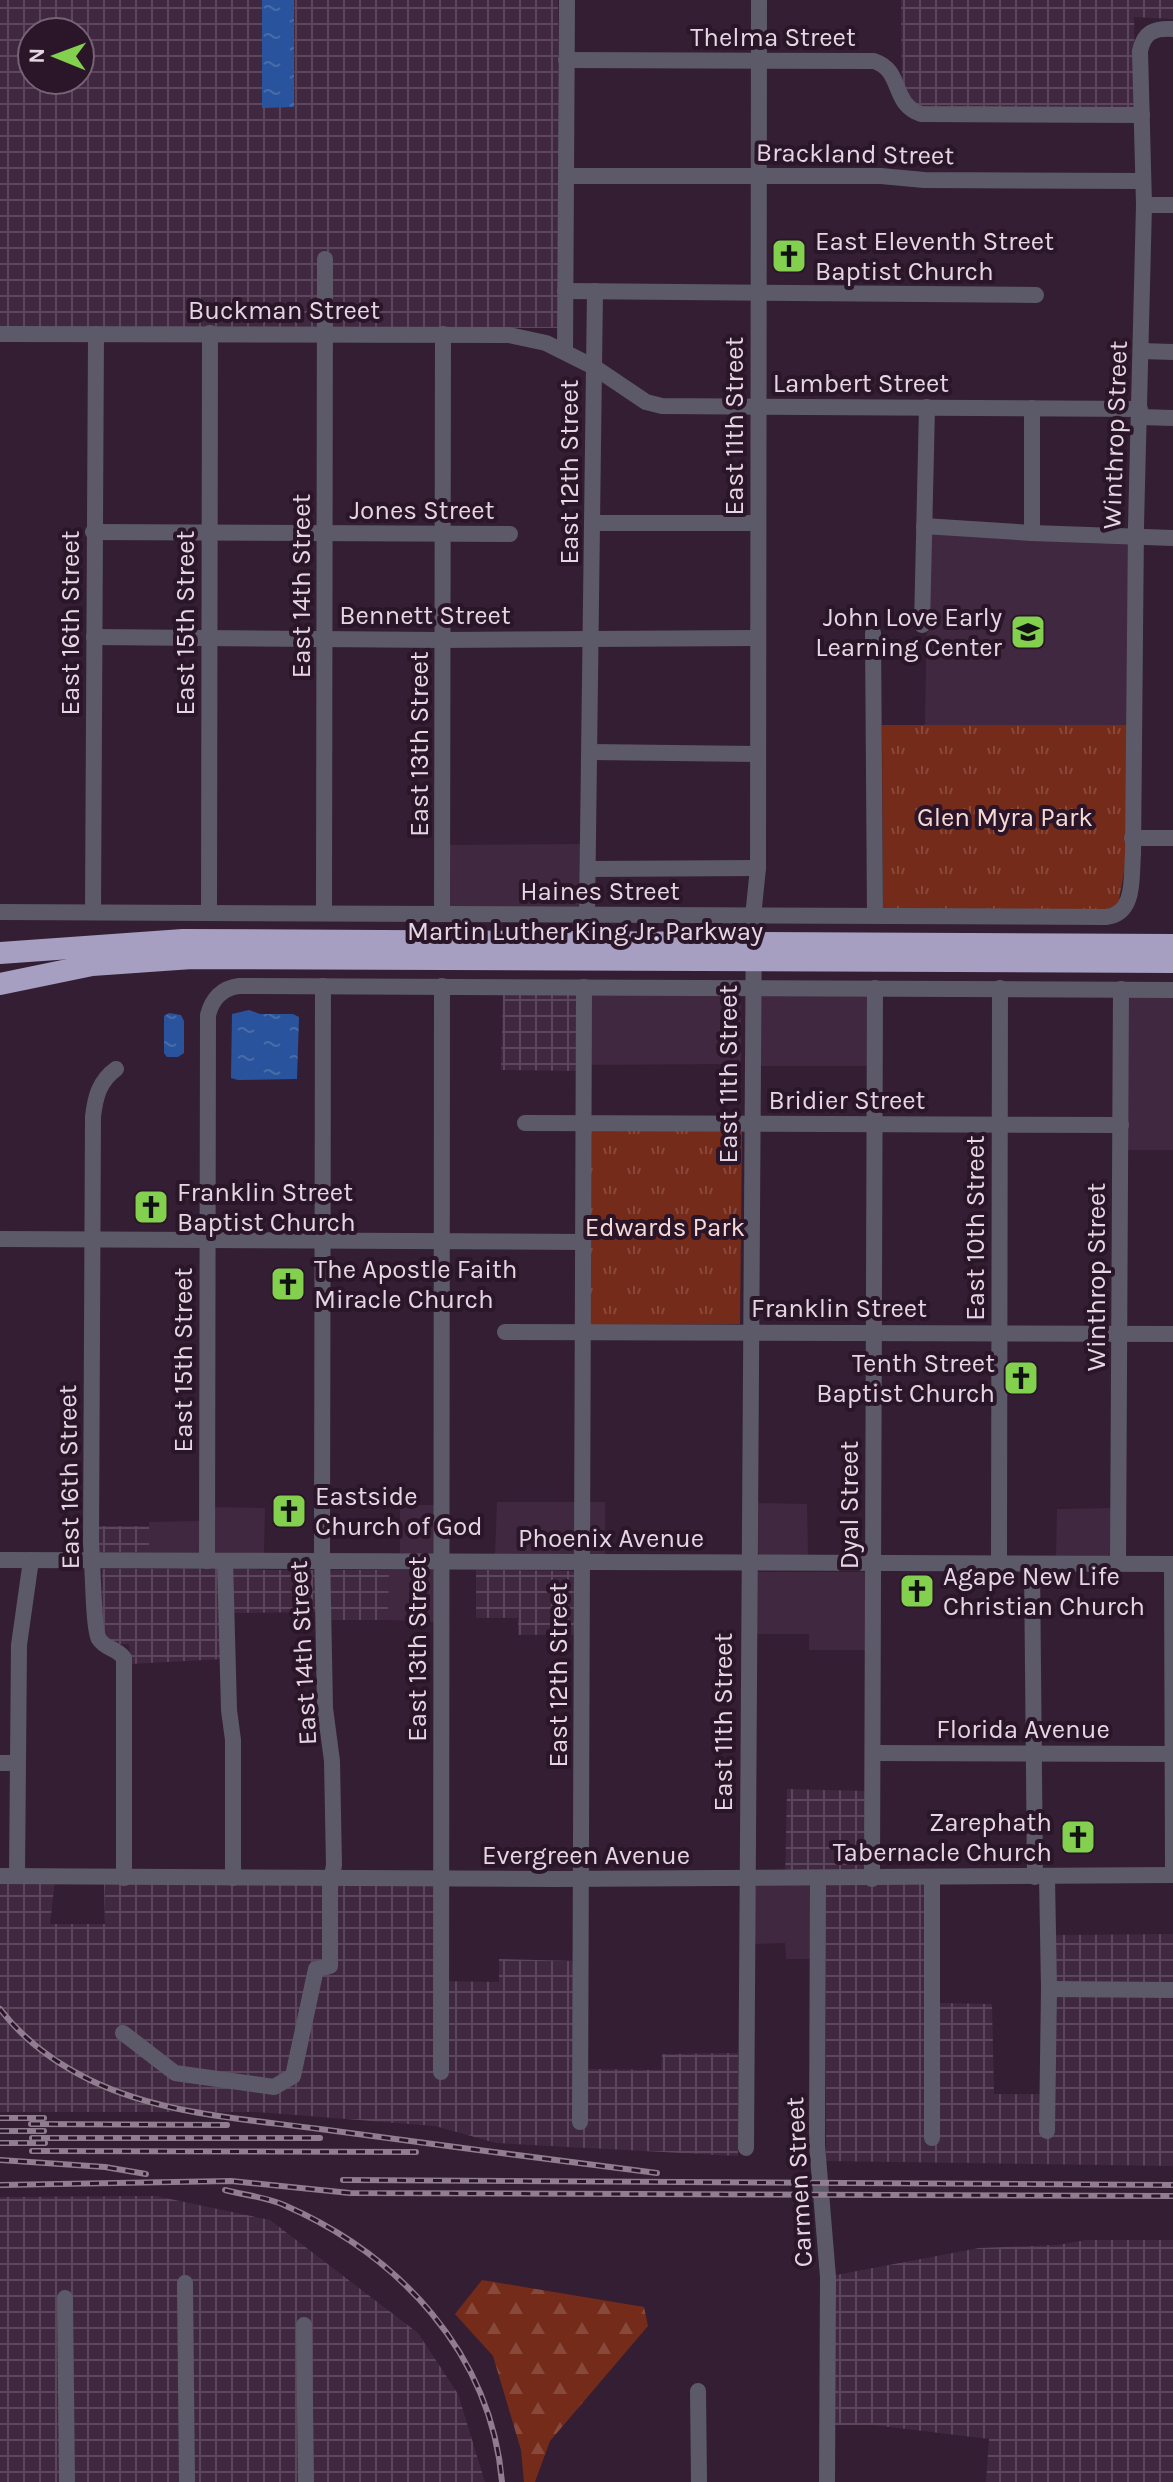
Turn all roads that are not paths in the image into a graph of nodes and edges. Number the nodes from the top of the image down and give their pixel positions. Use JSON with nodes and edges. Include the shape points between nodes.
{"nodes":[{"id":1,"x":567,"y":0,"type":"edge"},
{"id":2,"x":759,"y":0,"type":"edge"},
{"id":3,"x":1173,"y":29,"type":"edge"},
{"id":4,"x":566,"y":60,"type":"junction"},
{"id":5,"x":759,"y":60,"type":"junction"},
{"id":6,"x":1142,"y":115,"type":"junction"},
{"id":7,"x":566,"y":176,"type":"junction"},
{"id":8,"x":759,"y":176,"type":"junction"},
{"id":9,"x":1143,"y":181,"type":"junction"},
{"id":10,"x":1144,"y":205,"type":"junction"},
{"id":11,"x":1173,"y":205,"type":"edge"},
{"id":12,"x":325,"y":259,"type":"dead end"},
{"id":13,"x":565,"y":291,"type":"junction"},
{"id":14,"x":595,"y":291,"type":"junction"},
{"id":15,"x":758,"y":291,"type":"junction"},
{"id":16,"x":1036,"y":295,"type":"dead end"},
{"id":17,"x":210,"y":333,"type":"junction"},
{"id":18,"x":325,"y":333,"type":"junction"},
{"id":19,"x":0,"y":334,"type":"edge"},
{"id":20,"x":96,"y":334,"type":"junction"},
{"id":21,"x":443,"y":334,"type":"junction"},
{"id":22,"x":1141,"y":351,"type":"junction"},
{"id":23,"x":565,"y":352,"type":"junction"},
{"id":24,"x":1173,"y":352,"type":"edge"},
{"id":25,"x":594,"y":367,"type":"junction"},
{"id":26,"x":758,"y":406,"type":"junction"},
{"id":27,"x":927,"y":407,"type":"junction"},
{"id":28,"x":1032,"y":408,"type":"junction"},
{"id":29,"x":1140,"y":413,"type":"junction"},
{"id":30,"x":1173,"y":418,"type":"edge"},
{"id":31,"x":593,"y":523,"type":"junction"},
{"id":32,"x":757,"y":523,"type":"junction"},
{"id":33,"x":924,"y":526,"type":"junction"},
{"id":34,"x":93,"y":532,"type":"junction"},
{"id":35,"x":209,"y":533,"type":"junction"},
{"id":36,"x":443,"y":533,"type":"junction"},
{"id":37,"x":1032,"y":533,"type":"junction"},
{"id":38,"x":326,"y":534,"type":"junction"},
{"id":39,"x":510,"y":534,"type":"dead end"},
{"id":40,"x":1136,"y":536,"type":"junction"},
{"id":41,"x":1173,"y":538,"type":"edge"},
{"id":42,"x":922,"y":625,"type":"dead end"},
{"id":43,"x":873,"y":633,"type":"dead end"},
{"id":44,"x":94,"y":637,"type":"junction"},
{"id":45,"x":209,"y":637,"type":"junction"},
{"id":46,"x":592,"y":638,"type":"junction"},
{"id":47,"x":757,"y":638,"type":"junction"},
{"id":48,"x":325,"y":639,"type":"junction"},
{"id":49,"x":443,"y":640,"type":"junction"},
{"id":50,"x":590,"y":752,"type":"junction"},
{"id":51,"x":757,"y":754,"type":"junction"},
{"id":52,"x":1132,"y":838,"type":"junction"},
{"id":53,"x":1173,"y":838,"type":"edge"},
{"id":54,"x":758,"y":868,"type":"junction"},
{"id":55,"x":588,"y":869,"type":"junction"},
{"id":56,"x":0,"y":912,"type":"edge"},
{"id":57,"x":93,"y":912,"type":"junction"},
{"id":58,"x":209,"y":913,"type":"junction"},
{"id":59,"x":324,"y":913,"type":"junction"},
{"id":60,"x":442,"y":914,"type":"junction"},
{"id":61,"x":587,"y":915,"type":"junction"},
{"id":62,"x":754,"y":915,"type":"junction"},
{"id":63,"x":875,"y":916,"type":"junction"},
{"id":64,"x":1173,"y":934,"type":"edge"},
{"id":65,"x":1074,"y":944,"type":"junction"},
{"id":66,"x":1173,"y":945,"type":"edge"},
{"id":67,"x":706,"y":951,"type":"junction"},
{"id":68,"x":798,"y":951,"type":"junction"},
{"id":69,"x":0,"y":953,"type":"edge"},
{"id":70,"x":1173,"y":964,"type":"edge"},
{"id":71,"x":0,"y":984,"type":"edge"},
{"id":72,"x":323,"y":986,"type":"junction"},
{"id":73,"x":442,"y":986,"type":"junction"},
{"id":74,"x":584,"y":987,"type":"junction"},
{"id":75,"x":753,"y":987,"type":"junction"},
{"id":76,"x":875,"y":988,"type":"junction"},
{"id":77,"x":1000,"y":988,"type":"junction"},
{"id":78,"x":1121,"y":989,"type":"junction"},
{"id":79,"x":1173,"y":990,"type":"edge"},
{"id":80,"x":116,"y":1069,"type":"dead end"},
{"id":81,"x":525,"y":1123,"type":"dead end"},
{"id":82,"x":585,"y":1123,"type":"junction"},
{"id":83,"x":752,"y":1124,"type":"junction"},
{"id":84,"x":1000,"y":1124,"type":"junction"},
{"id":85,"x":874,"y":1125,"type":"junction"},
{"id":86,"x":1121,"y":1125,"type":"junction"},
{"id":87,"x":0,"y":1239,"type":"edge"},
{"id":88,"x":92,"y":1240,"type":"junction"},
{"id":89,"x":207,"y":1240,"type":"junction"},
{"id":90,"x":324,"y":1241,"type":"junction"},
{"id":91,"x":442,"y":1242,"type":"junction"},
{"id":92,"x":583,"y":1242,"type":"junction"},
{"id":93,"x":505,"y":1332,"type":"dead end"},
{"id":94,"x":583,"y":1332,"type":"junction"},
{"id":95,"x":750,"y":1332,"type":"junction"},
{"id":96,"x":874,"y":1332,"type":"junction"},
{"id":97,"x":999,"y":1333,"type":"junction"},
{"id":98,"x":1119,"y":1334,"type":"junction"},
{"id":99,"x":1173,"y":1334,"type":"edge"},
{"id":100,"x":0,"y":1560,"type":"edge"},
{"id":101,"x":31,"y":1560,"type":"junction"},
{"id":102,"x":93,"y":1561,"type":"junction"},
{"id":103,"x":207,"y":1561,"type":"junction"},
{"id":104,"x":225,"y":1561,"type":"junction"},
{"id":105,"x":323,"y":1561,"type":"junction"},
{"id":106,"x":442,"y":1562,"type":"junction"},
{"id":107,"x":582,"y":1562,"type":"junction"},
{"id":108,"x":748,"y":1563,"type":"junction"},
{"id":109,"x":873,"y":1563,"type":"junction"},
{"id":110,"x":999,"y":1564,"type":"junction"},
{"id":111,"x":1032,"y":1564,"type":"junction"},
{"id":112,"x":1118,"y":1564,"type":"junction"},
{"id":113,"x":1172,"y":1564,"type":"edge"},
{"id":114,"x":873,"y":1753,"type":"junction"},
{"id":115,"x":1034,"y":1753,"type":"junction"},
{"id":116,"x":1172,"y":1754,"type":"edge"},
{"id":117,"x":9,"y":1763,"type":"edge"},
{"id":118,"x":1173,"y":1866,"type":"edge"},
{"id":119,"x":1173,"y":1875,"type":"edge"},
{"id":120,"x":9,"y":1876,"type":"edge"},
{"id":121,"x":1041,"y":1877,"type":"junction"},
{"id":122,"x":124,"y":1878,"type":"junction"},
{"id":123,"x":233,"y":1878,"type":"junction"},
{"id":124,"x":332,"y":1878,"type":"junction"},
{"id":125,"x":932,"y":1878,"type":"junction"},
{"id":126,"x":441,"y":1879,"type":"junction"},
{"id":127,"x":581,"y":1879,"type":"junction"},
{"id":128,"x":746,"y":1879,"type":"junction"},
{"id":129,"x":818,"y":1879,"type":"junction"},
{"id":130,"x":872,"y":1879,"type":"junction"},
{"id":131,"x":1049,"y":1989,"type":"junction"},
{"id":132,"x":1173,"y":1990,"type":"edge"},
{"id":133,"x":123,"y":2033,"type":"dead end"},
{"id":134,"x":441,"y":2072,"type":"dead end"},
{"id":135,"x":580,"y":2122,"type":"dead end"},
{"id":136,"x":1047,"y":2131,"type":"dead end"},
{"id":137,"x":932,"y":2138,"type":"dead end"},
{"id":138,"x":746,"y":2148,"type":"dead end"},
{"id":139,"x":185,"y":2283,"type":"dead end"},
{"id":140,"x":65,"y":2298,"type":"dead end"},
{"id":141,"x":304,"y":2325,"type":"dead end"},
{"id":142,"x":698,"y":2391,"type":"dead end"},
{"id":143,"x":67,"y":2482,"type":"edge"},
{"id":144,"x":187,"y":2482,"type":"edge"},
{"id":145,"x":306,"y":2482,"type":"edge"},
{"id":146,"x":699,"y":2482,"type":"edge"},
{"id":147,"x":827,"y":2482,"type":"edge"}],
"edges":[{"from":1,"to":4,"type":"street","name":"East 12th Street"},
{"from":2,"to":5,"type":"street","name":"East 11th Street"},
{"from":3,"to":6,"type":"street","name":"Winthrop Street","via":[[1152,30],[1140,51]]},
{"from":4,"to":5,"type":"street","name":"Thelma Street"},
{"from":4,"to":7,"type":"street","name":"East 12th Street"},
{"from":5,"to":6,"type":"street","name":"Thelma Street","via":[[874,61],[891,71],[903,101],[921,114]]},
{"from":5,"to":8,"type":"street","name":"East 11th Street"},
{"from":6,"to":9,"type":"street","name":"Winthrop Street"},
{"from":7,"to":8,"type":"street","name":"Brackland Street"},
{"from":7,"to":13,"type":"street","name":"East 12th Street"},
{"from":8,"to":9,"type":"street","name":"Brackland Street"},
{"from":8,"to":15,"type":"street","name":"East 11th Street"},
{"from":9,"to":10,"type":"street","name":"Winthrop Street"},
{"from":10,"to":11,"type":"street"},
{"from":10,"to":22,"type":"street","name":"Winthrop Street"},
{"from":12,"to":18,"type":"street","name":"East 14th Street"},
{"from":13,"to":14,"type":"street"},
{"from":13,"to":23,"type":"street","name":"East 12th Street"},
{"from":14,"to":15,"type":"street"},
{"from":14,"to":25,"type":"street"},
{"from":15,"to":16,"type":"street"},
{"from":15,"to":26,"type":"street","name":"East 11th Street"},
{"from":17,"to":18,"type":"street","name":"Buckman Street"},
{"from":17,"to":20,"type":"street","name":"Buckman Street"},
{"from":17,"to":35,"type":"street","name":"East 15th Street"},
{"from":18,"to":21,"type":"street","name":"Buckman Street"},
{"from":18,"to":38,"type":"street","name":"East 14th Street"},
{"from":19,"to":20,"type":"street","name":"Buckman Street"},
{"from":20,"to":34,"type":"street","name":"East 16th Street"},
{"from":21,"to":23,"type":"street","name":"Buckman Street","via":[[517,336]]},
{"from":21,"to":36,"type":"street","name":"East 13th Street"},
{"from":22,"to":24,"type":"street"},
{"from":22,"to":29,"type":"street","name":"Winthrop Street"},
{"from":23,"to":25,"type":"street","name":"East 12th Street"},
{"from":25,"to":26,"type":"street","name":"Lambert Street","via":[[646,402],[662,406]]},
{"from":25,"to":31,"type":"street","name":"East 12th Street"},
{"from":26,"to":27,"type":"street","name":"Lambert Street"},
{"from":26,"to":32,"type":"street","name":"East 11th Street"},
{"from":27,"to":28,"type":"street","name":"Lambert Street"},
{"from":27,"to":33,"type":"street"},
{"from":28,"to":29,"type":"street","name":"Lambert Street"},
{"from":28,"to":37,"type":"street"},
{"from":29,"to":30,"type":"street","name":"Lambert Street"},
{"from":29,"to":40,"type":"street","name":"Winthrop Street"},
{"from":31,"to":32,"type":"street"},
{"from":31,"to":46,"type":"street","name":"East 12th Street"},
{"from":32,"to":47,"type":"street","name":"East 11th Street"},
{"from":33,"to":37,"type":"street"},
{"from":33,"to":42,"type":"street"},
{"from":34,"to":35,"type":"street","name":"Jones Street"},
{"from":34,"to":44,"type":"street","name":"East 16th Street"},
{"from":35,"to":38,"type":"street","name":"Jones Street"},
{"from":35,"to":45,"type":"street","name":"East 15th Street"},
{"from":36,"to":38,"type":"street","name":"Jones Street"},
{"from":36,"to":39,"type":"street","name":"Jones Street"},
{"from":36,"to":49,"type":"street","name":"East 13th Street"},
{"from":37,"to":40,"type":"street"},
{"from":38,"to":48,"type":"street","name":"East 14th Street"},
{"from":40,"to":41,"type":"street"},
{"from":40,"to":52,"type":"street","name":"Winthrop Street"},
{"from":43,"to":63,"type":"street"},
{"from":44,"to":45,"type":"street","name":"Bennett Street"},
{"from":44,"to":57,"type":"street","name":"East 16th Street"},
{"from":45,"to":48,"type":"street","name":"Bennett Street"},
{"from":45,"to":58,"type":"street","name":"East 15th Street"},
{"from":46,"to":47,"type":"street","name":"Bennett Street"},
{"from":46,"to":49,"type":"street","name":"Bennett Street"},
{"from":46,"to":50,"type":"street","name":"East 12th Street"},
{"from":47,"to":51,"type":"street","name":"East 11th Street"},
{"from":48,"to":49,"type":"street","name":"Bennett Street"},
{"from":48,"to":59,"type":"street","name":"East 14th Street"},
{"from":49,"to":60,"type":"street","name":"East 13th Street"},
{"from":50,"to":51,"type":"street"},
{"from":50,"to":55,"type":"street","name":"East 12th Street"},
{"from":51,"to":54,"type":"street","name":"East 11th Street"},
{"from":52,"to":53,"type":"street"},
{"from":52,"to":63,"type":"street","name":"Haines Street","via":[[1128,902],[1114,916]]},
{"from":54,"to":55,"type":"street"},
{"from":54,"to":62,"type":"street","name":"East 11th Street"},
{"from":55,"to":61,"type":"street","name":"East 12th Street"},
{"from":56,"to":57,"type":"street","name":"Haines Street"},
{"from":57,"to":58,"type":"street","name":"Haines Street"},
{"from":58,"to":59,"type":"street","name":"Haines Street"},
{"from":59,"to":60,"type":"street","name":"Haines Street"},
{"from":60,"to":61,"type":"street","name":"Haines Street"},
{"from":61,"to":62,"type":"street","name":"Haines Street"},
{"from":62,"to":63,"type":"street","name":"Haines Street"},
{"from":62,"to":75,"type":"street","name":"East 11th Street"},
{"from":64,"to":65,"type":"highway"},
{"from":65,"to":66,"type":"highway","name":"Martin Luther King Jr. Parkway"},
{"from":65,"to":68,"type":"highway","name":"Martin Luther King Jr. Parkway"},
{"from":67,"to":68,"type":"highway","name":"Martin Luther King Jr. Parkway"},
{"from":67,"to":69,"type":"highway","name":"Martin Luther King Jr. Parkway","via":[[183,940]]},
{"from":67,"to":71,"type":"highway","name":"Martin Luther King Jr. Parkway","via":[[192,958],[92,965]]},
{"from":68,"to":70,"type":"highway","name":"Martin Luther King Jr. Parkway"},
{"from":72,"to":73,"type":"street"},
{"from":72,"to":89,"type":"street","name":"East 15th Street","via":[[232,987],[213,1001],[208,1015]]},
{"from":72,"to":90,"type":"street","name":"East 14th Street"},
{"from":73,"to":74,"type":"street"},
{"from":73,"to":91,"type":"street","name":"East 13th Street"},
{"from":74,"to":75,"type":"street"},
{"from":74,"to":82,"type":"street","name":"East 12th Street"},
{"from":75,"to":76,"type":"street"},
{"from":75,"to":83,"type":"street","name":"East 11th Street"},
{"from":76,"to":77,"type":"street"},
{"from":76,"to":85,"type":"street","name":"Dyal Street"},
{"from":77,"to":78,"type":"street"},
{"from":77,"to":84,"type":"street","name":"East 10th Street"},
{"from":78,"to":79,"type":"street"},
{"from":78,"to":86,"type":"street","name":"Winthrop Street"},
{"from":80,"to":88,"type":"street","name":"East 16th Street","via":[[104,1080],[94,1106]]},
{"from":81,"to":82,"type":"street","name":"Bridier Street"},
{"from":82,"to":83,"type":"street","name":"Bridier Street"},
{"from":82,"to":92,"type":"street","name":"East 12th Street"},
{"from":83,"to":85,"type":"street","name":"Bridier Street"},
{"from":83,"to":95,"type":"street","name":"East 11th Street"},
{"from":84,"to":85,"type":"street","name":"Bridier Street"},
{"from":84,"to":86,"type":"street","name":"Bridier Street"},
{"from":84,"to":97,"type":"street","name":"East 10th Street"},
{"from":85,"to":96,"type":"street","name":"Dyal Street"},
{"from":86,"to":98,"type":"street","name":"Winthrop Street"},
{"from":87,"to":88,"type":"street"},
{"from":88,"to":89,"type":"street"},
{"from":88,"to":102,"type":"street","name":"East 16th Street"},
{"from":89,"to":90,"type":"street"},
{"from":89,"to":103,"type":"street","name":"East 15th Street"},
{"from":90,"to":91,"type":"street"},
{"from":90,"to":105,"type":"street","name":"East 14th Street"},
{"from":91,"to":92,"type":"street"},
{"from":91,"to":106,"type":"street","name":"East 13th Street"},
{"from":92,"to":94,"type":"street","name":"East 12th Street"},
{"from":93,"to":94,"type":"street","name":"Franklin Street"},
{"from":94,"to":95,"type":"street","name":"Franklin Street"},
{"from":94,"to":107,"type":"street","name":"East 12th Street"},
{"from":95,"to":96,"type":"street","name":"Franklin Street"},
{"from":95,"to":108,"type":"street","name":"East 11th Street"},
{"from":96,"to":97,"type":"street","name":"Franklin Street"},
{"from":96,"to":109,"type":"street","name":"Dyal Street"},
{"from":97,"to":98,"type":"street","name":"Franklin Street"},
{"from":97,"to":110,"type":"street","name":"East 10th Street"},
{"from":98,"to":99,"type":"street","name":"Franklin Street"},
{"from":98,"to":112,"type":"street","name":"Winthrop Street"},
{"from":100,"to":101,"type":"street","name":"Phoenix Avenue"},
{"from":101,"to":102,"type":"street","name":"Phoenix Avenue"},
{"from":101,"to":117,"type":"street"},
{"from":102,"to":103,"type":"street","name":"Phoenix Avenue"},
{"from":102,"to":122,"type":"street","name":"East 16th Street","via":[[95,1630],[103,1644],[124,1658]]},
{"from":103,"to":104,"type":"street","name":"Phoenix Avenue"},
{"from":104,"to":105,"type":"street","name":"Phoenix Avenue"},
{"from":104,"to":123,"type":"street"},
{"from":105,"to":106,"type":"street","name":"Phoenix Avenue"},
{"from":105,"to":124,"type":"street","name":"East 14th Street"},
{"from":106,"to":107,"type":"street","name":"Phoenix Avenue"},
{"from":106,"to":126,"type":"street","name":"East 13th Street"},
{"from":107,"to":108,"type":"street","name":"Phoenix Avenue"},
{"from":107,"to":127,"type":"street","name":"East 12th Street"},
{"from":108,"to":109,"type":"street","name":"Phoenix Avenue"},
{"from":108,"to":128,"type":"street","name":"East 11th Street"},
{"from":109,"to":110,"type":"street","name":"Phoenix Avenue"},
{"from":109,"to":114,"type":"street","name":"Dyal Street"},
{"from":110,"to":111,"type":"street","name":"Phoenix Avenue"},
{"from":111,"to":112,"type":"street","name":"Phoenix Avenue"},
{"from":111,"to":115,"type":"street"},
{"from":112,"to":113,"type":"street","name":"Phoenix Avenue"},
{"from":113,"to":116,"type":"street"},
{"from":114,"to":115,"type":"street","name":"Florida Avenue"},
{"from":114,"to":130,"type":"street","name":"Dyal Street"},
{"from":115,"to":116,"type":"street","name":"Florida Avenue"},
{"from":115,"to":121,"type":"street"},
{"from":116,"to":118,"type":"street"},
{"from":117,"to":120,"type":"street"},
{"from":119,"to":121,"type":"street","name":"Evergreen Avenue"},
{"from":120,"to":122,"type":"street","name":"Evergreen Avenue"},
{"from":121,"to":125,"type":"street","name":"Evergreen Avenue"},
{"from":121,"to":131,"type":"street"},
{"from":122,"to":123,"type":"street","name":"Evergreen Avenue"},
{"from":123,"to":124,"type":"street","name":"Evergreen Avenue"},
{"from":124,"to":126,"type":"street","name":"Evergreen Avenue"},
{"from":124,"to":133,"type":"street","name":"East 14th Street","via":[[330,1966],[316,1969],[293,2076],[274,2087],[175,2073]]},
{"from":125,"to":130,"type":"street","name":"Evergreen Avenue"},
{"from":125,"to":137,"type":"street"},
{"from":126,"to":127,"type":"street","name":"Evergreen Avenue"},
{"from":126,"to":134,"type":"street","name":"East 13th Street"},
{"from":127,"to":128,"type":"street","name":"Evergreen Avenue"},
{"from":127,"to":135,"type":"street","name":"East 12th Street"},
{"from":128,"to":129,"type":"street","name":"Evergreen Avenue"},
{"from":128,"to":138,"type":"street","name":"East 11th Street"},
{"from":129,"to":130,"type":"street","name":"Evergreen Avenue"},
{"from":129,"to":147,"type":"street","name":"Carmen Street","via":[[817,2145],[828,2277]]},
{"from":131,"to":132,"type":"street"},
{"from":131,"to":136,"type":"street"},
{"from":139,"to":144,"type":"street"},
{"from":140,"to":143,"type":"street"},
{"from":141,"to":145,"type":"street"},
{"from":142,"to":146,"type":"street"}]}
